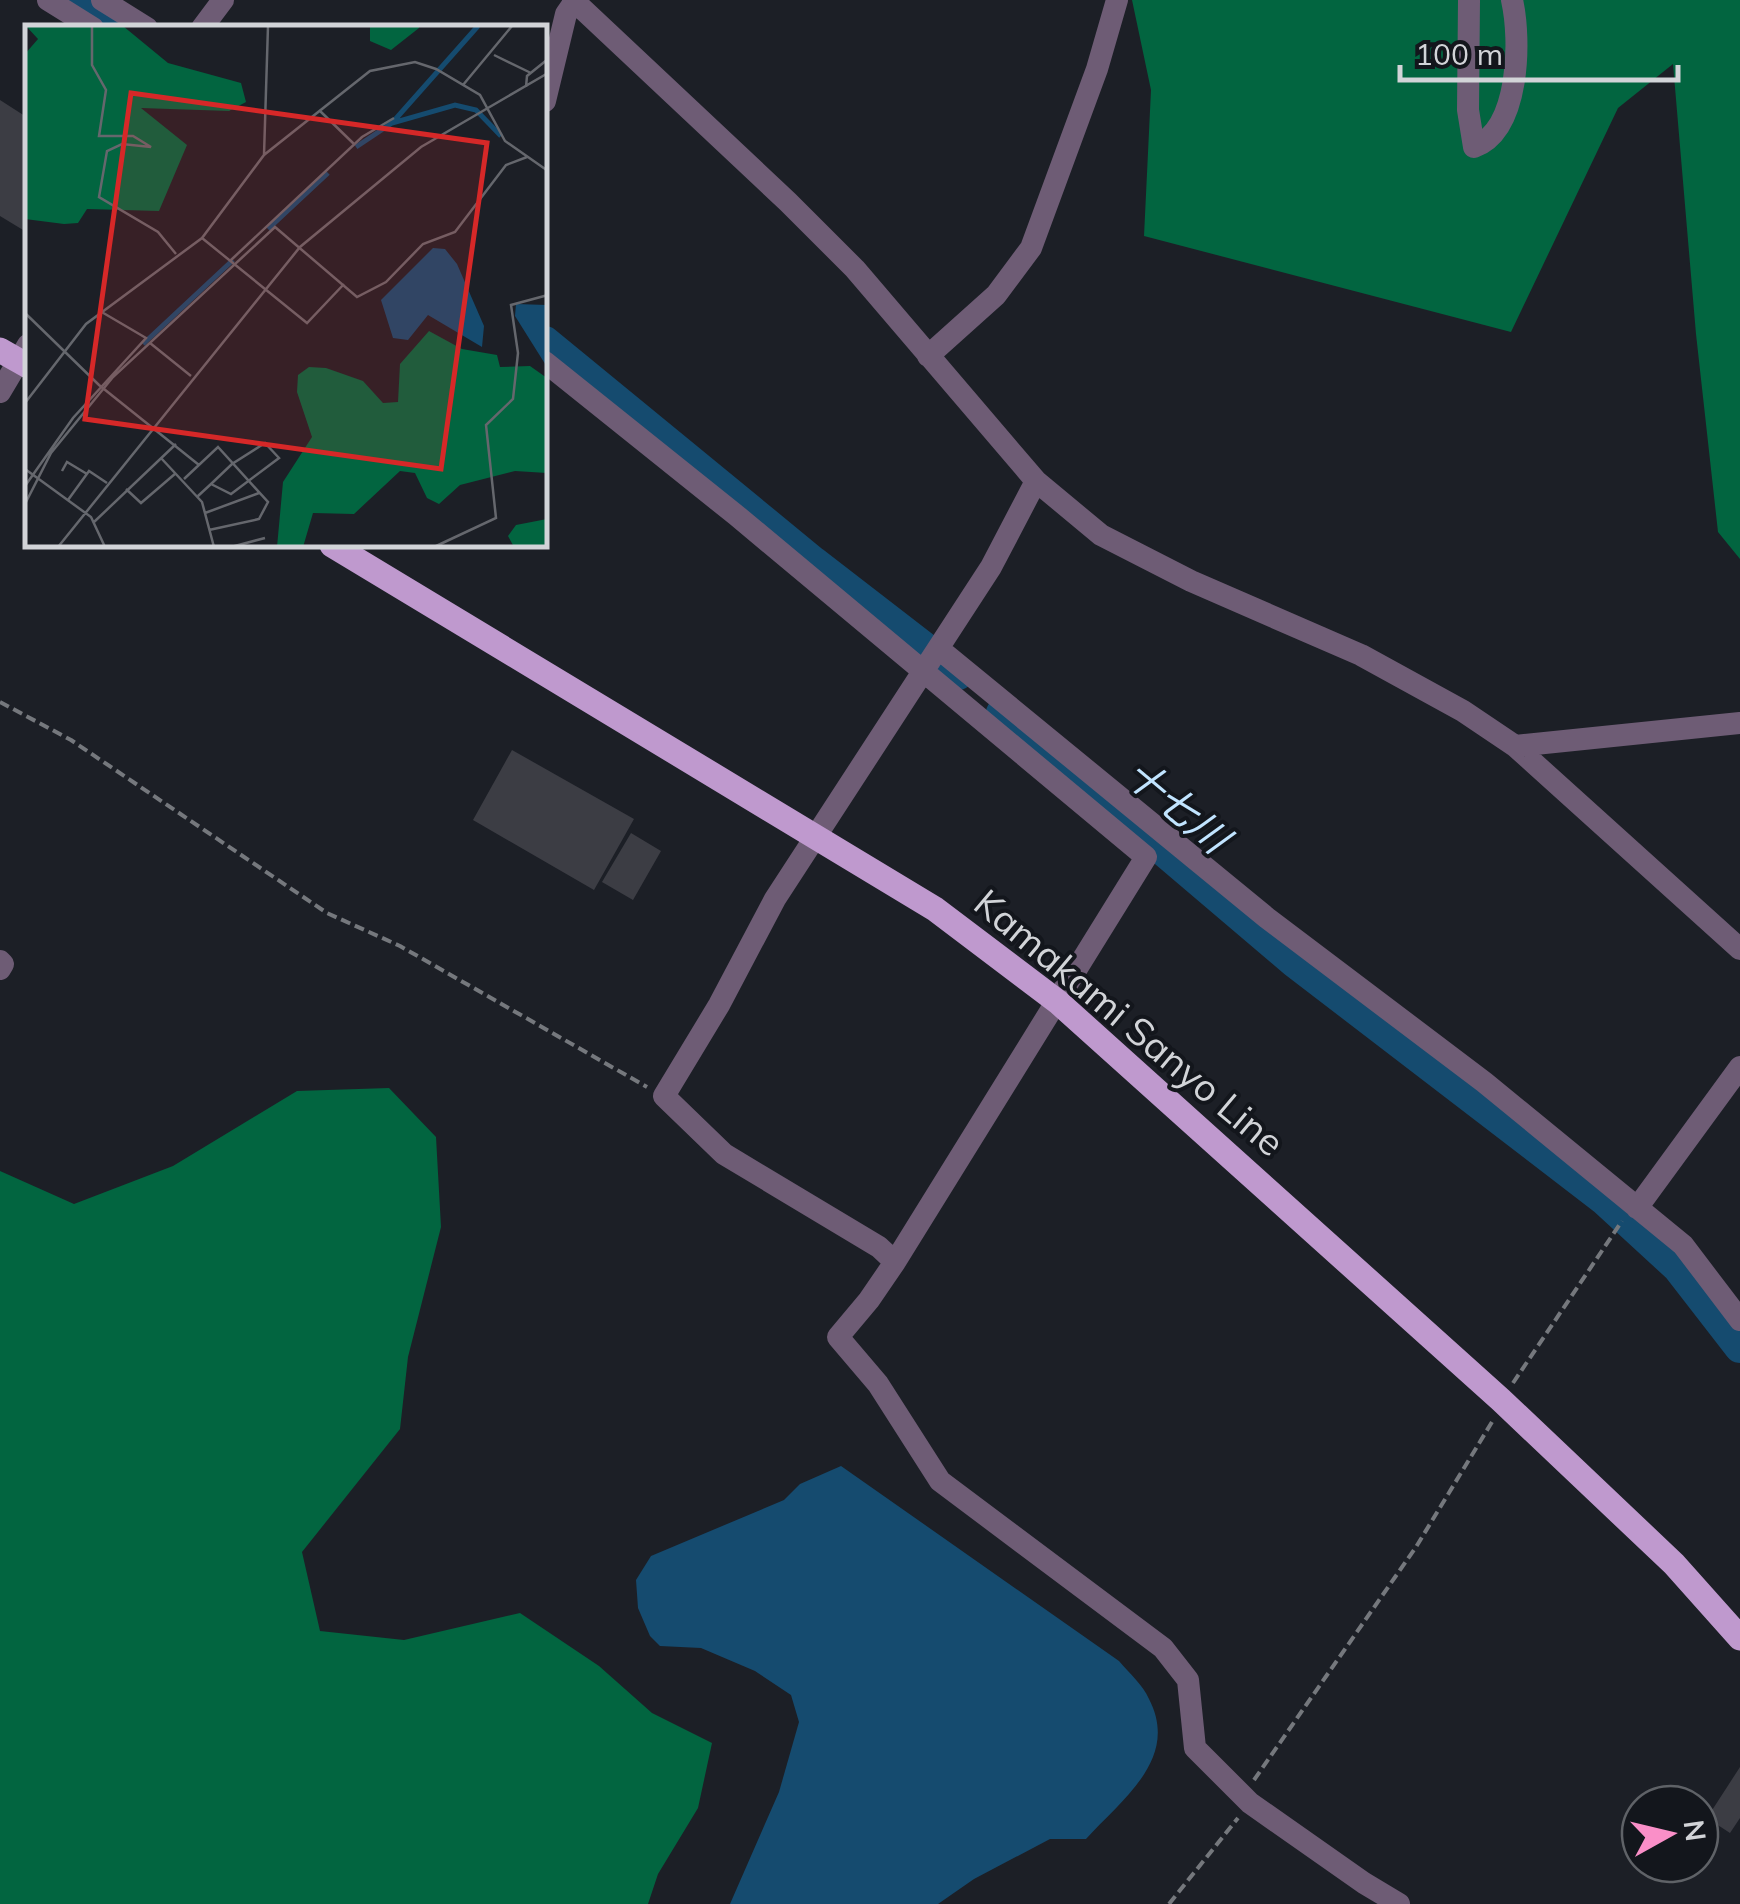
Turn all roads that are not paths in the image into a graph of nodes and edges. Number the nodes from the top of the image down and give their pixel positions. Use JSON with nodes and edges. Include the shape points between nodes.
{"nodes":[{"id":1,"x":48,"y":0,"type":"edge"},
{"id":2,"x":102,"y":0,"type":"edge"},
{"id":3,"x":222,"y":0,"type":"edge"},
{"id":4,"x":1116,"y":0,"type":"edge"},
{"id":5,"x":1469,"y":0,"type":"edge"},
{"id":6,"x":1512,"y":0,"type":"edge"},
{"id":7,"x":574,"y":1,"type":"edge"},
{"id":8,"x":88,"y":25,"type":"edge"},
{"id":9,"x":142,"y":25,"type":"edge"},
{"id":10,"x":204,"y":25,"type":"edge"},
{"id":11,"x":548,"y":89,"type":"edge"},
{"id":12,"x":19,"y":355,"type":"edge"},
{"id":13,"x":928,"y":356,"type":"junction"},
{"id":14,"x":548,"y":364,"type":"edge"},
{"id":15,"x":0,"y":392,"type":"edge"},
{"id":16,"x":1036,"y":481,"type":"junction"},
{"id":17,"x":337,"y":548,"type":"edge"},
{"id":18,"x":939,"y":649,"type":"junction"},
{"id":19,"x":923,"y":671,"type":"junction"},
{"id":20,"x":1740,"y":723,"type":"edge"},
{"id":21,"x":1515,"y":746,"type":"junction"},
{"id":22,"x":816,"y":836,"type":"junction"},
{"id":23,"x":1740,"y":950,"type":"edge"},
{"id":24,"x":0,"y":960,"type":"edge"},
{"id":25,"x":0,"y":969,"type":"edge"},
{"id":26,"x":1058,"y":1002,"type":"junction"},
{"id":27,"x":1740,"y":1067,"type":"edge"},
{"id":28,"x":1630,"y":1215,"type":"junction"},
{"id":29,"x":895,"y":1262,"type":"junction"},
{"id":30,"x":1740,"y":1320,"type":"edge"},
{"id":31,"x":1740,"y":1638,"type":"edge"},
{"id":32,"x":1399,"y":1904,"type":"edge"}],
"edges":[{"from":1,"to":8,"type":"street"},
{"from":2,"to":9,"type":"street"},
{"from":3,"to":10,"type":"street"},
{"from":4,"to":13,"type":"street","via":[[1031,248],[996,295]]},
{"from":5,"to":6,"type":"street","via":[[1474,147],[1502,121],[1513,84]]},
{"from":7,"to":11,"type":"street"},
{"from":7,"to":13,"type":"street","via":[[802,215]]},
{"from":12,"to":15,"type":"street"},
{"from":13,"to":16,"type":"street"},
{"from":14,"to":19,"type":"street"},
{"from":16,"to":18,"type":"street"},
{"from":16,"to":21,"type":"street","via":[[1100,535],[1361,655]]},
{"from":17,"to":22,"type":"main road","name":"Kamakami Sanyo Line"},
{"from":18,"to":19,"type":"street"},
{"from":18,"to":28,"type":"street","via":[[1268,918],[1484,1082]]},
{"from":19,"to":22,"type":"street"},
{"from":19,"to":26,"type":"street","via":[[1146,857]]},
{"from":20,"to":21,"type":"street"},
{"from":21,"to":23,"type":"street"},
{"from":22,"to":26,"type":"main road","name":"Kamakami Sanyo Line","via":[[935,909]]},
{"from":22,"to":29,"type":"street","via":[[664,1096],[724,1154]]},
{"from":24,"to":25,"type":"street"},
{"from":26,"to":29,"type":"street"},
{"from":26,"to":31,"type":"main road","name":"Kamakami Sanyo Line","via":[[1501,1400],[1674,1564]]},
{"from":27,"to":28,"type":"street"},
{"from":28,"to":30,"type":"street","via":[[1683,1245]]},
{"from":29,"to":32,"type":"street","via":[[838,1337],[878,1384],[940,1481],[1163,1648],[1188,1680],[1195,1748],[1246,1799]]}]}
